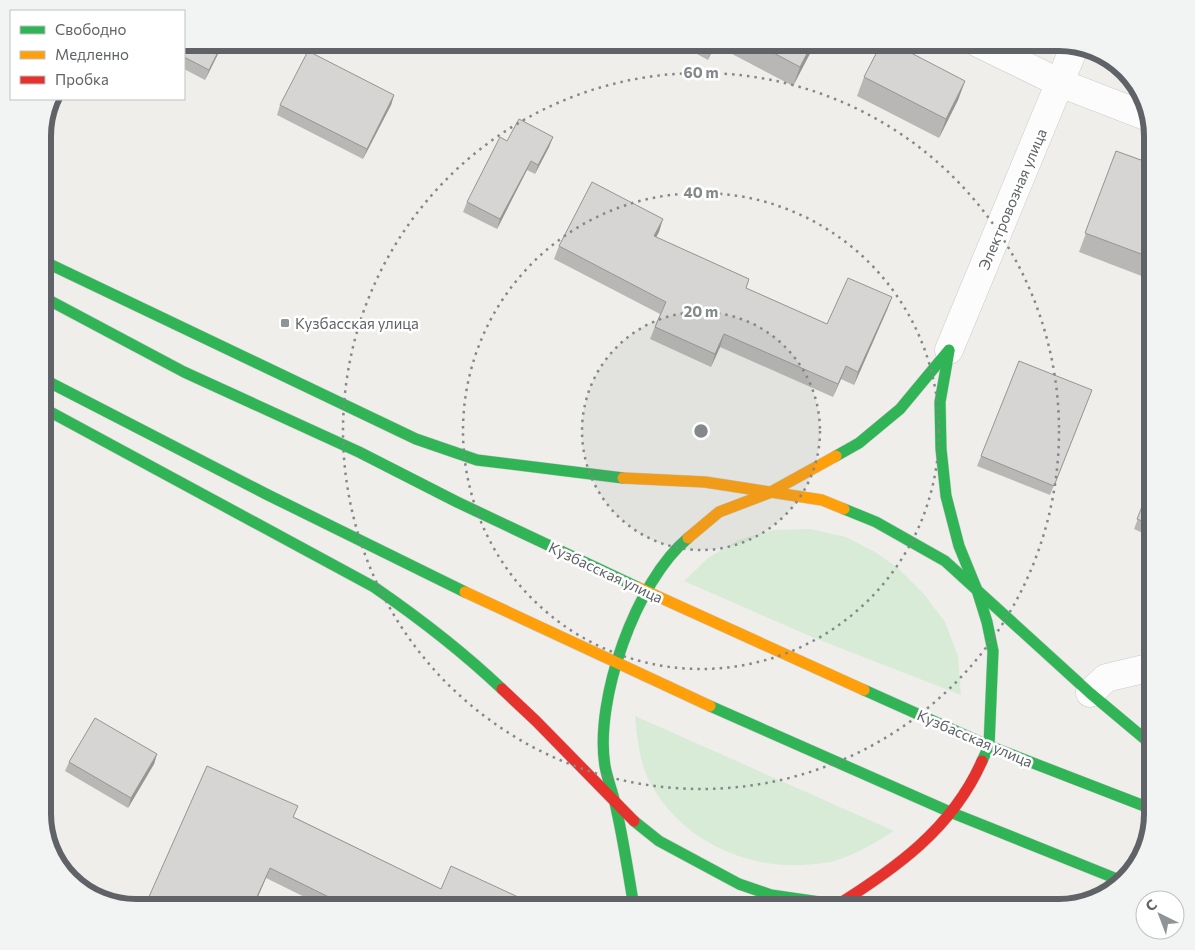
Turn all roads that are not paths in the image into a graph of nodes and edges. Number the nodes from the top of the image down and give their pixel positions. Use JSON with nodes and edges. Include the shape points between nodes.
{"nodes":[{"id":1,"x":996,"y":51,"type":"edge"},
{"id":2,"x":1072,"y":53,"type":"edge"},
{"id":3,"x":1060,"y":83,"type":"junction"},
{"id":4,"x":1140,"y":114,"type":"edge"},
{"id":5,"x":51,"y":265,"type":"edge"},
{"id":6,"x":51,"y":301,"type":"edge"},
{"id":7,"x":949,"y":350,"type":"junction"},
{"id":8,"x":51,"y":383,"type":"edge"},
{"id":9,"x":51,"y":412,"type":"edge"},
{"id":10,"x":769,"y":493,"type":"junction"},
{"id":11,"x":977,"y":590,"type":"junction"},
{"id":12,"x":646,"y":591,"type":"junction"},
{"id":13,"x":616,"y":664,"type":"junction"},
{"id":14,"x":1144,"y":669,"type":"edge"},
{"id":15,"x":1090,"y":693,"type":"junction"},
{"id":16,"x":1144,"y":739,"type":"edge"},
{"id":17,"x":989,"y":746,"type":"junction"},
{"id":18,"x":615,"y":803,"type":"junction"},
{"id":19,"x":1144,"y":806,"type":"edge"},
{"id":20,"x":952,"y":813,"type":"junction"},
{"id":21,"x":1114,"y":878,"type":"edge"},
{"id":22,"x":632,"y":899,"type":"edge"},
{"id":23,"x":792,"y":899,"type":"edge"},
{"id":24,"x":848,"y":899,"type":"edge"}],
"edges":[{"from":1,"to":3,"type":"street"},
{"from":2,"to":3,"type":"street","name":"Электровозная улица"},
{"from":3,"to":4,"type":"street"},
{"from":3,"to":7,"type":"street","name":"Электровозная улица"},
{"from":5,"to":10,"type":"street","via":[[416,439],[477,460],[633,479],[705,482]]},
{"from":6,"to":12,"type":"street","name":"Кузбасская улица","via":[[184,372],[359,452]]},
{"from":7,"to":10,"type":"street","via":[[900,409],[859,443]]},
{"from":7,"to":11,"type":"street","via":[[940,402],[940,449],[946,496],[959,546]]},
{"from":8,"to":13,"type":"street","via":[[425,572]]},
{"from":9,"to":18,"type":"street","via":[[333,564],[408,610],[483,671]]},
{"from":10,"to":11,"type":"street","via":[[822,500],[876,522],[945,561]]},
{"from":10,"to":12,"type":"street","via":[[719,512],[677,547]]},
{"from":11,"to":15,"type":"street"},
{"from":11,"to":17,"type":"street","via":[[993,651]]},
{"from":12,"to":13,"type":"street"},
{"from":12,"to":17,"type":"street","name":"Кузбасская улица"},
{"from":13,"to":18,"type":"street","via":[[604,727],[605,766]]},
{"from":13,"to":20,"type":"street"},
{"from":14,"to":15,"type":"street","via":[[1106,678]]},
{"from":15,"to":16,"type":"street"},
{"from":17,"to":19,"type":"street","name":"Кузбасская улица"},
{"from":17,"to":20,"type":"street","via":[[973,782]]},
{"from":18,"to":22,"type":"street"},
{"from":18,"to":23,"type":"street","via":[[660,841],[738,884]]},
{"from":20,"to":21,"type":"street"},
{"from":20,"to":24,"type":"street","via":[[903,860]]}]}
